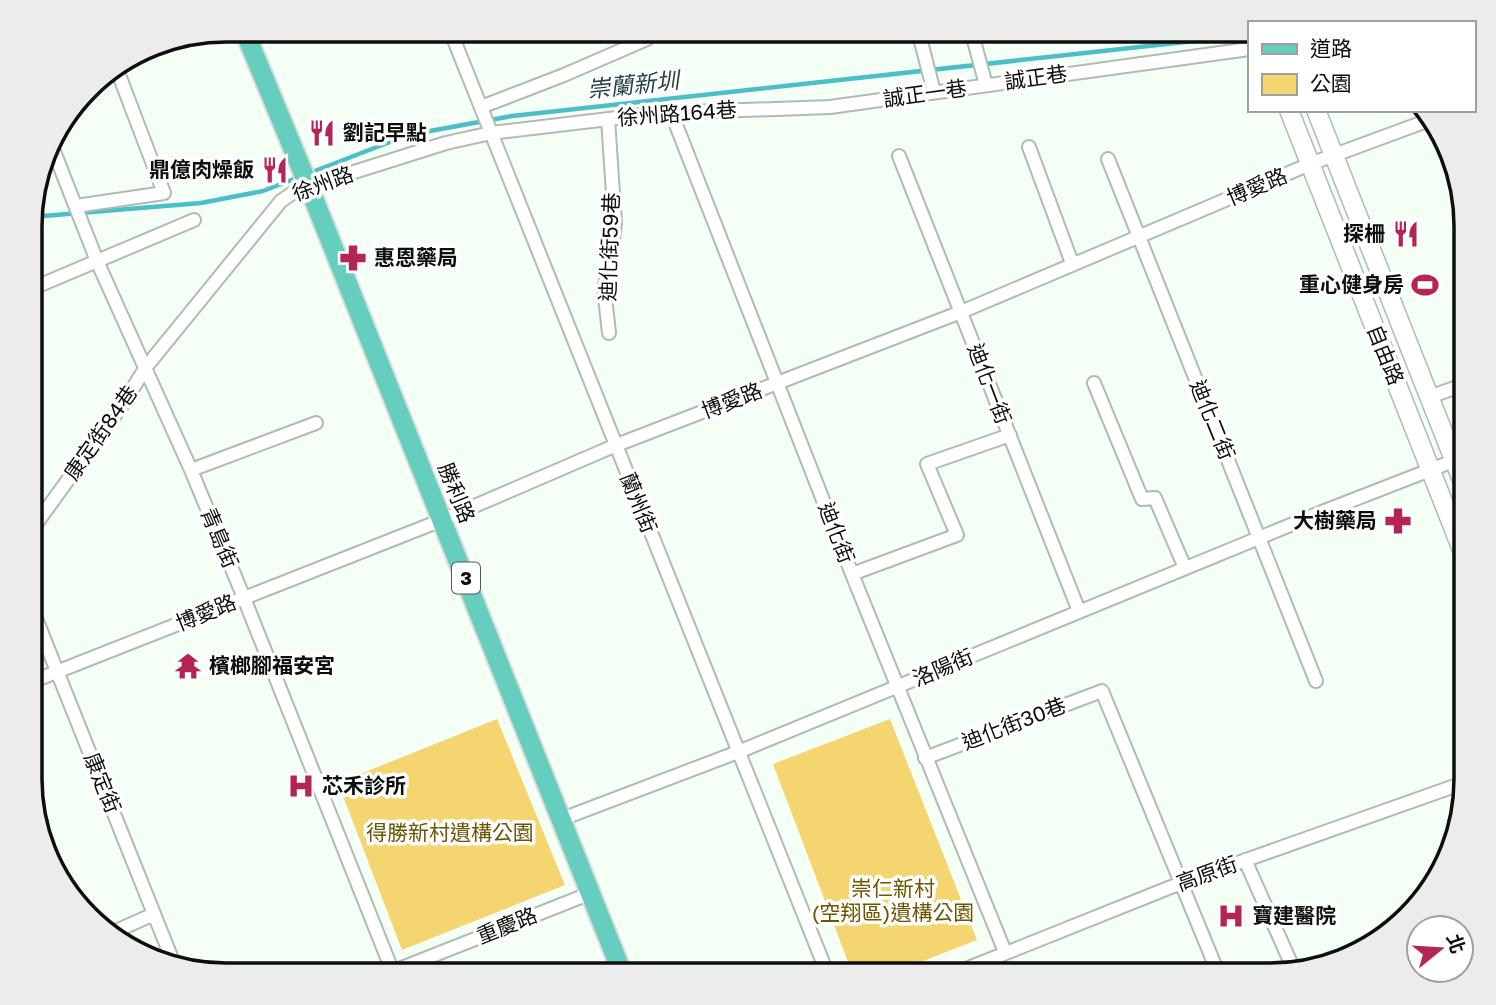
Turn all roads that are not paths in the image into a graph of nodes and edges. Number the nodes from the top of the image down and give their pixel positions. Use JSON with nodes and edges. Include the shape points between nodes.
{"nodes":[{"id":1,"x":249,"y":42,"type":"edge"},
{"id":2,"x":455,"y":42,"type":"edge"},
{"id":3,"x":629,"y":42,"type":"edge"},
{"id":4,"x":921,"y":42,"type":"edge"},
{"id":5,"x":974,"y":42,"type":"edge"},
{"id":6,"x":1248,"y":49,"type":"edge"},
{"id":7,"x":120,"y":76,"type":"edge"},
{"id":8,"x":984,"y":79,"type":"junction"},
{"id":9,"x":934,"y":92,"type":"junction"},
{"id":10,"x":865,"y":102,"type":"joint"},
{"id":11,"x":482,"y":111,"type":"junction"},
{"id":12,"x":671,"y":112,"type":"junction"},
{"id":13,"x":1290,"y":112,"type":"edge"},
{"id":14,"x":1317,"y":112,"type":"edge"},
{"id":15,"x":608,"y":119,"type":"junction"},
{"id":16,"x":1422,"y":123,"type":"edge"},
{"id":17,"x":490,"y":130,"type":"junction"},
{"id":18,"x":1029,"y":147,"type":"dead end"},
{"id":19,"x":1334,"y":155,"type":"junction"},
{"id":20,"x":56,"y":156,"type":"edge"},
{"id":21,"x":899,"y":156,"type":"dead end"},
{"id":22,"x":1108,"y":159,"type":"dead end"},
{"id":23,"x":1310,"y":164,"type":"junction"},
{"id":24,"x":306,"y":179,"type":"junction"},
{"id":25,"x":76,"y":206,"type":"junction"},
{"id":26,"x":194,"y":220,"type":"dead end"},
{"id":27,"x":1138,"y":236,"type":"junction"},
{"id":28,"x":97,"y":261,"type":"junction"},
{"id":29,"x":1072,"y":263,"type":"junction"},
{"id":30,"x":42,"y":285,"type":"edge"},
{"id":31,"x":961,"y":312,"type":"junction"},
{"id":32,"x":609,"y":333,"type":"dead end"},
{"id":33,"x":146,"y":368,"type":"junction"},
{"id":34,"x":777,"y":383,"type":"junction"},
{"id":35,"x":1094,"y":383,"type":"dead end"},
{"id":36,"x":1454,"y":388,"type":"edge"},
{"id":37,"x":1429,"y":397,"type":"junction"},
{"id":38,"x":316,"y":423,"type":"dead end"},
{"id":39,"x":1010,"y":435,"type":"junction"},
{"id":40,"x":614,"y":446,"type":"junction"},
{"id":41,"x":1454,"y":447,"type":"edge"},
{"id":42,"x":1454,"y":461,"type":"edge"},
{"id":43,"x":191,"y":470,"type":"junction"},
{"id":44,"x":1430,"y":471,"type":"junction"},
{"id":45,"x":42,"y":517,"type":"edge"},
{"id":46,"x":442,"y":520,"type":"junction"},
{"id":47,"x":1454,"y":531,"type":"edge"},
{"id":48,"x":1259,"y":538,"type":"junction"},
{"id":49,"x":1185,"y":568,"type":"junction"},
{"id":50,"x":852,"y":575,"type":"junction"},
{"id":51,"x":244,"y":598,"type":"junction"},
{"id":52,"x":1079,"y":611,"type":"junction"},
{"id":53,"x":42,"y":631,"type":"edge"},
{"id":54,"x":58,"y":671,"type":"junction"},
{"id":55,"x":42,"y":678,"type":"edge"},
{"id":56,"x":1316,"y":681,"type":"dead end"},
{"id":57,"x":897,"y":687,"type":"junction"},
{"id":58,"x":738,"y":752,"type":"junction"},
{"id":59,"x":926,"y":758,"type":"junction"},
{"id":60,"x":1454,"y":786,"type":"edge"},
{"id":61,"x":562,"y":819,"type":"junction"},
{"id":62,"x":1245,"y":860,"type":"junction"},
{"id":63,"x":1181,"y":883,"type":"junction"},
{"id":64,"x":591,"y":893,"type":"junction"},
{"id":65,"x":154,"y":914,"type":"junction"},
{"id":66,"x":120,"y":929,"type":"edge"},
{"id":67,"x":1005,"y":952,"type":"junction"},
{"id":68,"x":170,"y":954,"type":"edge"},
{"id":69,"x":1290,"y":962,"type":"edge"},
{"id":70,"x":386,"y":963,"type":"edge"},
{"id":71,"x":417,"y":963,"type":"edge"},
{"id":72,"x":618,"y":963,"type":"edge"},
{"id":73,"x":823,"y":963,"type":"edge"},
{"id":74,"x":979,"y":963,"type":"edge"},
{"id":75,"x":1214,"y":963,"type":"edge"}],
"edges":[{"from":1,"to":24,"type":"main road","name":"勝利路","number":"3"},
{"from":2,"to":11,"type":"street","name":"蘭州街"},
{"from":3,"to":11,"type":"street"},
{"from":4,"to":9,"type":"street"},
{"from":5,"to":8,"type":"street"},
{"from":6,"to":8,"type":"street","name":"誠正巷","via":[[1086,71]]},
{"from":7,"to":25,"type":"street","via":[[164,193]]},
{"from":8,"to":9,"type":"street","name":"誠正一巷"},
{"from":9,"to":10,"type":"street","name":"誠正一巷"},
{"from":10,"to":12,"type":"street","name":"徐州路164巷"},
{"from":11,"to":17,"type":"street","name":"蘭州街"},
{"from":12,"to":15,"type":"street","name":"徐州路164巷"},
{"from":12,"to":34,"type":"street","name":"迪化街"},
{"from":13,"to":23,"type":"street","name":"自由路"},
{"from":14,"to":19,"type":"street","name":"自由路"},
{"from":15,"to":17,"type":"street","name":"徐州路164巷"},
{"from":15,"to":32,"type":"street","name":"迪化街59巷","via":[[615,223],[604,288]]},
{"from":16,"to":19,"type":"street","name":"博愛路"},
{"from":17,"to":24,"type":"street","name":"徐州路"},
{"from":17,"to":40,"type":"street","name":"蘭州街"},
{"from":18,"to":29,"type":"street"},
{"from":19,"to":23,"type":"street","name":"博愛路"},
{"from":19,"to":37,"type":"street","name":"自由路"},
{"from":20,"to":25,"type":"street","name":"青島街"},
{"from":21,"to":31,"type":"street","name":"迪化一街"},
{"from":22,"to":27,"type":"street","name":"迪化二街"},
{"from":23,"to":27,"type":"street","name":"博愛路"},
{"from":23,"to":44,"type":"street","name":"自由路"},
{"from":24,"to":33,"type":"street","name":"徐州路","via":[[281,201]]},
{"from":24,"to":46,"type":"main road","name":"勝利路","number":"3"},
{"from":25,"to":28,"type":"street","name":"青島街"},
{"from":26,"to":28,"type":"street"},
{"from":27,"to":29,"type":"street","name":"博愛路"},
{"from":27,"to":48,"type":"street","name":"迪化二街"},
{"from":28,"to":30,"type":"street"},
{"from":28,"to":33,"type":"street","name":"青島街"},
{"from":29,"to":31,"type":"street","name":"博愛路"},
{"from":31,"to":34,"type":"street","name":"博愛路"},
{"from":31,"to":39,"type":"street","name":"迪化一街"},
{"from":33,"to":43,"type":"street","name":"青島街"},
{"from":33,"to":45,"type":"street","name":"康定街84巷"},
{"from":34,"to":40,"type":"street","name":"博愛路"},
{"from":34,"to":50,"type":"street","name":"迪化街"},
{"from":35,"to":49,"type":"street","via":[[1142,499],[1155,498]]},
{"from":36,"to":37,"type":"street"},
{"from":37,"to":41,"type":"street","name":"自由路"},
{"from":38,"to":43,"type":"street"},
{"from":39,"to":50,"type":"street","via":[[927,464],[957,535]]},
{"from":39,"to":52,"type":"street","name":"迪化一街"},
{"from":40,"to":46,"type":"street","name":"博愛路"},
{"from":40,"to":58,"type":"street","name":"蘭州街"},
{"from":42,"to":44,"type":"street"},
{"from":43,"to":51,"type":"street","name":"青島街"},
{"from":44,"to":47,"type":"street","name":"自由路"},
{"from":44,"to":48,"type":"street","name":"洛陽街"},
{"from":46,"to":51,"type":"street","name":"博愛路"},
{"from":46,"to":61,"type":"main road","name":"勝利路","number":"3"},
{"from":48,"to":49,"type":"street","name":"洛陽街"},
{"from":48,"to":56,"type":"street","name":"迪化二街"},
{"from":49,"to":52,"type":"street","name":"洛陽街"},
{"from":50,"to":57,"type":"street","name":"迪化街"},
{"from":51,"to":54,"type":"street","name":"博愛路"},
{"from":51,"to":70,"type":"street","name":"青島街"},
{"from":52,"to":57,"type":"street","name":"洛陽街"},
{"from":53,"to":54,"type":"street","name":"康定街"},
{"from":54,"to":55,"type":"street","name":"博愛路"},
{"from":54,"to":65,"type":"street","name":"康定街"},
{"from":57,"to":58,"type":"street","name":"洛陽街"},
{"from":57,"to":59,"type":"street","name":"迪化街"},
{"from":58,"to":61,"type":"street","name":"洛陽街"},
{"from":58,"to":73,"type":"street","name":"蘭州街"},
{"from":59,"to":63,"type":"street","name":"迪化街30巷","via":[[1102,691]]},
{"from":59,"to":67,"type":"street","name":"迪化街"},
{"from":60,"to":62,"type":"street","name":"高原街"},
{"from":61,"to":64,"type":"main road","name":"勝利路","number":"3"},
{"from":62,"to":63,"type":"street","name":"高原街"},
{"from":62,"to":69,"type":"street"},
{"from":63,"to":67,"type":"street","name":"高原街"},
{"from":63,"to":75,"type":"street"},
{"from":64,"to":71,"type":"street","name":"重慶路"},
{"from":64,"to":72,"type":"main road","name":"勝利路","number":"3"},
{"from":65,"to":66,"type":"street"},
{"from":65,"to":68,"type":"street","name":"康定街"},
{"from":67,"to":74,"type":"street","name":"高原街"}]}
